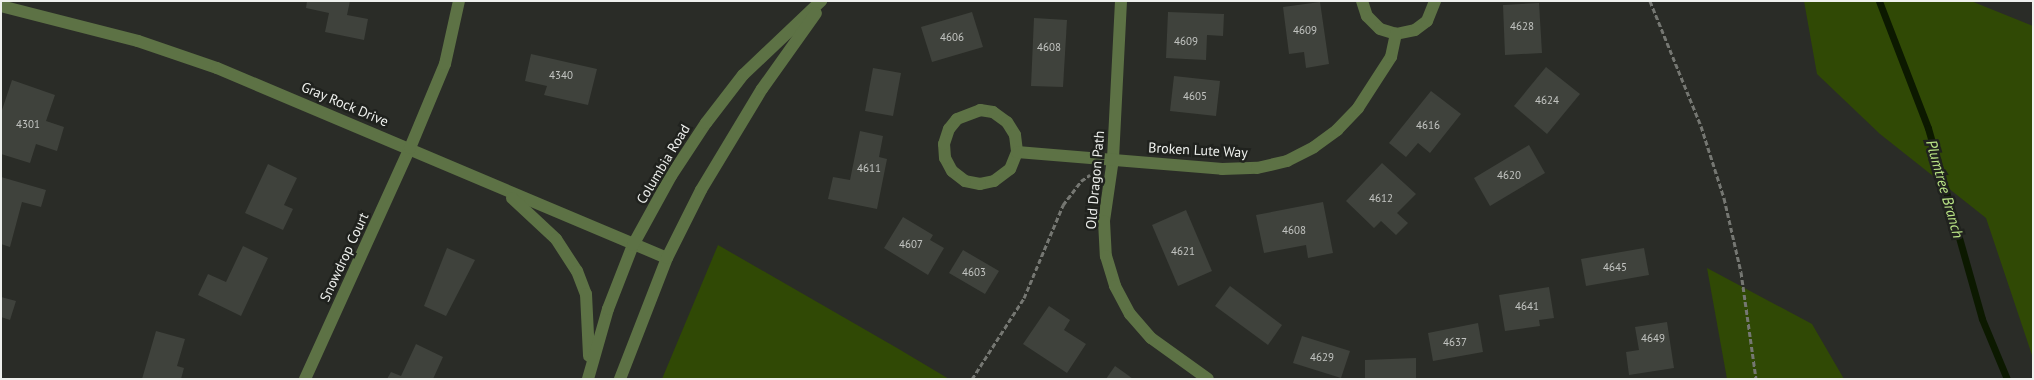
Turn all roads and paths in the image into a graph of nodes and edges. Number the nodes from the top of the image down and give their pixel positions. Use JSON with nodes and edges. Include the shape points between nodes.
{"nodes":[{"id":1,"x":459,"y":1,"type":"edge"},
{"id":2,"x":821,"y":1,"type":"edge"},
{"id":3,"x":825,"y":1,"type":"edge"},
{"id":4,"x":1121,"y":1,"type":"edge"},
{"id":5,"x":1362,"y":1,"type":"edge"},
{"id":6,"x":1435,"y":1,"type":"edge"},
{"id":7,"x":1650,"y":1,"type":"edge"},
{"id":8,"x":1,"y":6,"type":"edge"},
{"id":9,"x":1396,"y":34,"type":"junction"},
{"id":10,"x":410,"y":148,"type":"junction"},
{"id":11,"x":1017,"y":152,"type":"junction"},
{"id":12,"x":1113,"y":159,"type":"junction"},
{"id":13,"x":504,"y":192,"type":"junction"},
{"id":14,"x":633,"y":245,"type":"junction"},
{"id":15,"x":667,"y":258,"type":"junction"},
{"id":16,"x":590,"y":364,"type":"junction"},
{"id":17,"x":305,"y":379,"type":"edge"},
{"id":18,"x":588,"y":379,"type":"edge"},
{"id":19,"x":620,"y":379,"type":"edge"},
{"id":20,"x":972,"y":379,"type":"edge"},
{"id":21,"x":1208,"y":379,"type":"edge"},
{"id":22,"x":1756,"y":379,"type":"edge"}],
"edges":[{"from":1,"to":10,"type":"street","name":"Snowdrop Court","via":[[445,64]]},
{"from":2,"to":14,"type":"street","name":"Columbia Road","via":[[743,75],[706,123],[670,176]]},
{"from":3,"to":15,"type":"street","via":[[730,139]]},
{"from":4,"to":12,"type":"street","name":"Old Dragon Path"},
{"from":5,"to":9,"type":"street","via":[[1367,16],[1380,28]]},
{"from":6,"to":9,"type":"street","via":[[1427,21],[1415,30]]},
{"from":7,"to":22,"type":"path","via":[[1701,126],[1724,198],[1741,272]]},
{"from":8,"to":10,"type":"street","name":"Gray Rock Drive","via":[[138,41],[217,68]]},
{"from":9,"to":12,"type":"street","name":"Broken Lute Way","via":[[1391,57],[1358,108],[1337,130],[1287,161],[1257,168],[1222,169]]},
{"from":10,"to":13,"type":"street","name":"Gray Rock Drive"},
{"from":10,"to":17,"type":"street","name":"Snowdrop Court"},
{"from":11,"to":11,"type":"street","via":[[1015,135],[1007,122],[993,112],[980,110],[957,119],[948,129],[944,144],[945,158],[952,171],[965,181],[980,184],[994,181],[1010,169]]},
{"from":11,"to":12,"type":"street","name":"Broken Lute Way"},
{"from":12,"to":20,"type":"path","via":[[1081,181],[1063,205],[1024,298]]},
{"from":12,"to":21,"type":"street","name":"Old Dragon Path","via":[[1104,221],[1106,256],[1115,286],[1130,314],[1151,338]]},
{"from":13,"to":14,"type":"street","name":"Gray Rock Drive"},
{"from":13,"to":16,"type":"street","via":[[556,239],[577,272],[586,294]]},
{"from":14,"to":15,"type":"street","name":"Gray Rock Drive"},
{"from":14,"to":16,"type":"street","name":"Columbia Road"},
{"from":15,"to":19,"type":"street"},
{"from":16,"to":18,"type":"street","name":"Columbia Road"}]}
